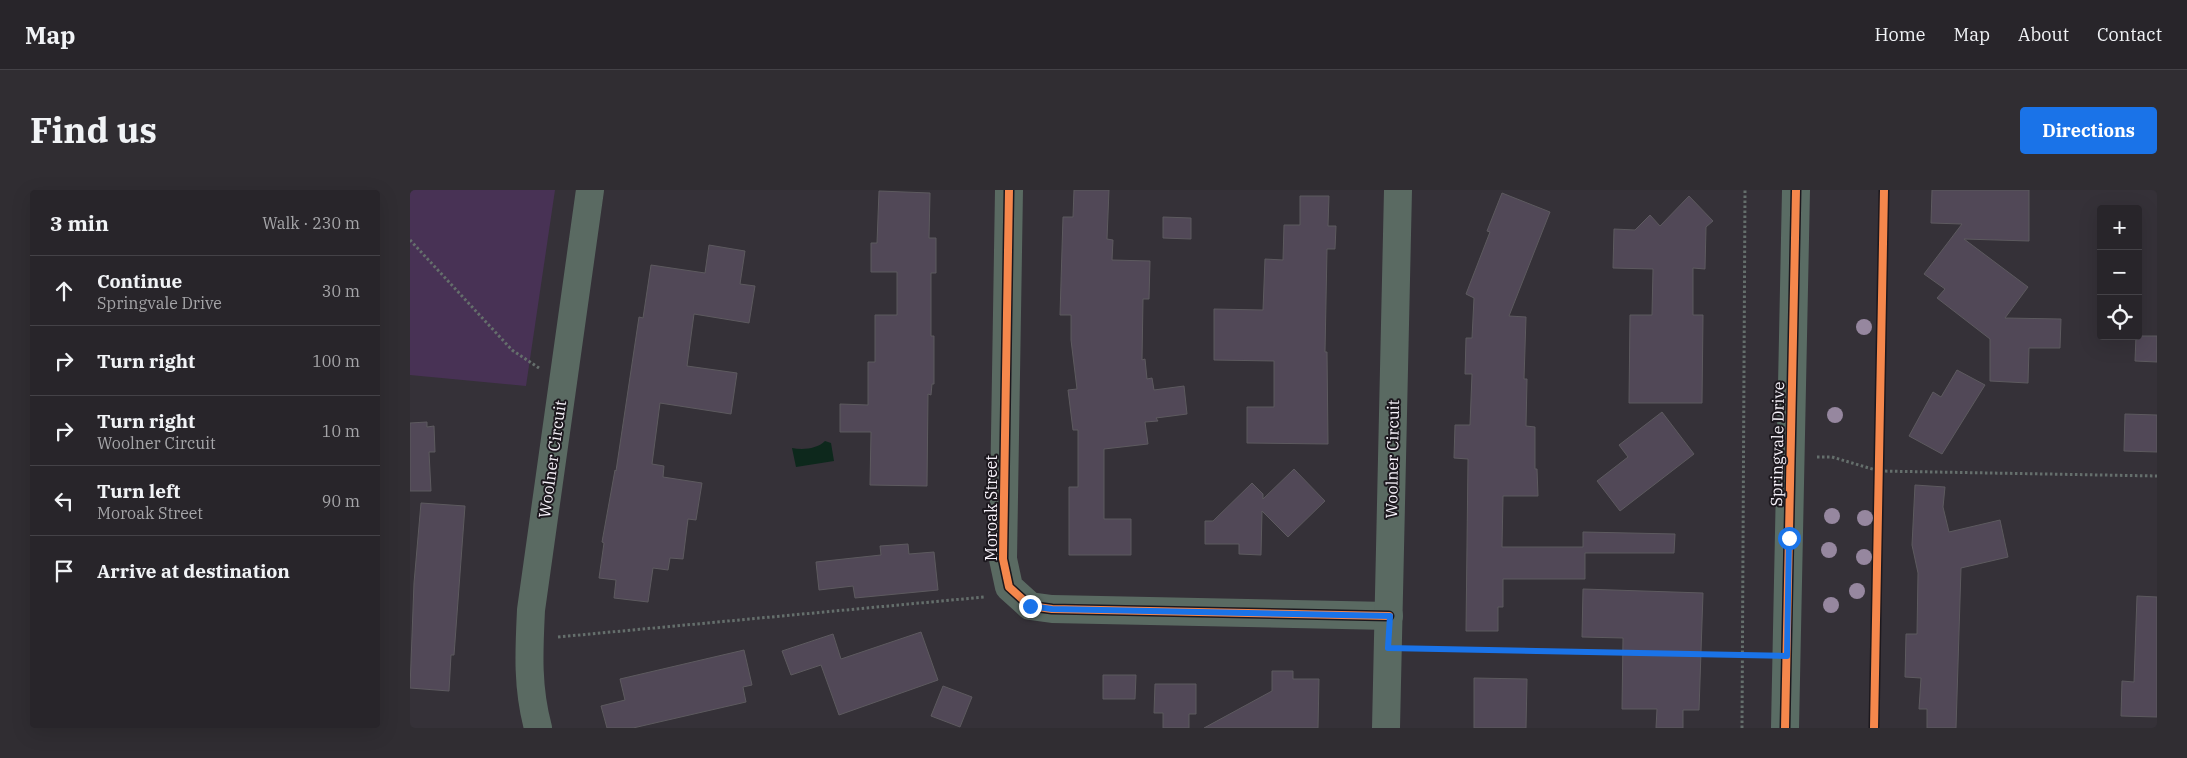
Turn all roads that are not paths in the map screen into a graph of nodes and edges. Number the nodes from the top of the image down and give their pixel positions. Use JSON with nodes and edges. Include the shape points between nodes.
{"nodes":[{"id":1,"x":590,"y":190,"type":"edge"},
{"id":2,"x":1009,"y":190,"type":"edge"},
{"id":3,"x":1398,"y":190,"type":"edge"},
{"id":4,"x":1796,"y":190,"type":"edge"},
{"id":5,"x":1390,"y":616,"type":"junction"},
{"id":6,"x":538,"y":728,"type":"edge"},
{"id":7,"x":1386,"y":728,"type":"edge"},
{"id":8,"x":1786,"y":728,"type":"edge"}],
"edges":[{"from":1,"to":6,"type":"street","name":"Woolner Circuit","via":[[531,610],[528,673]]},
{"from":2,"to":5,"type":"street","name":"Moroak Street","via":[[1003,559],[1009,587],[1030,606],[1052,609]]},
{"from":3,"to":5,"type":"street","name":"Woolner Circuit"},
{"from":4,"to":8,"type":"main road","name":"Springvale Drive"},
{"from":5,"to":7,"type":"street","name":"Woolner Circuit"}]}
